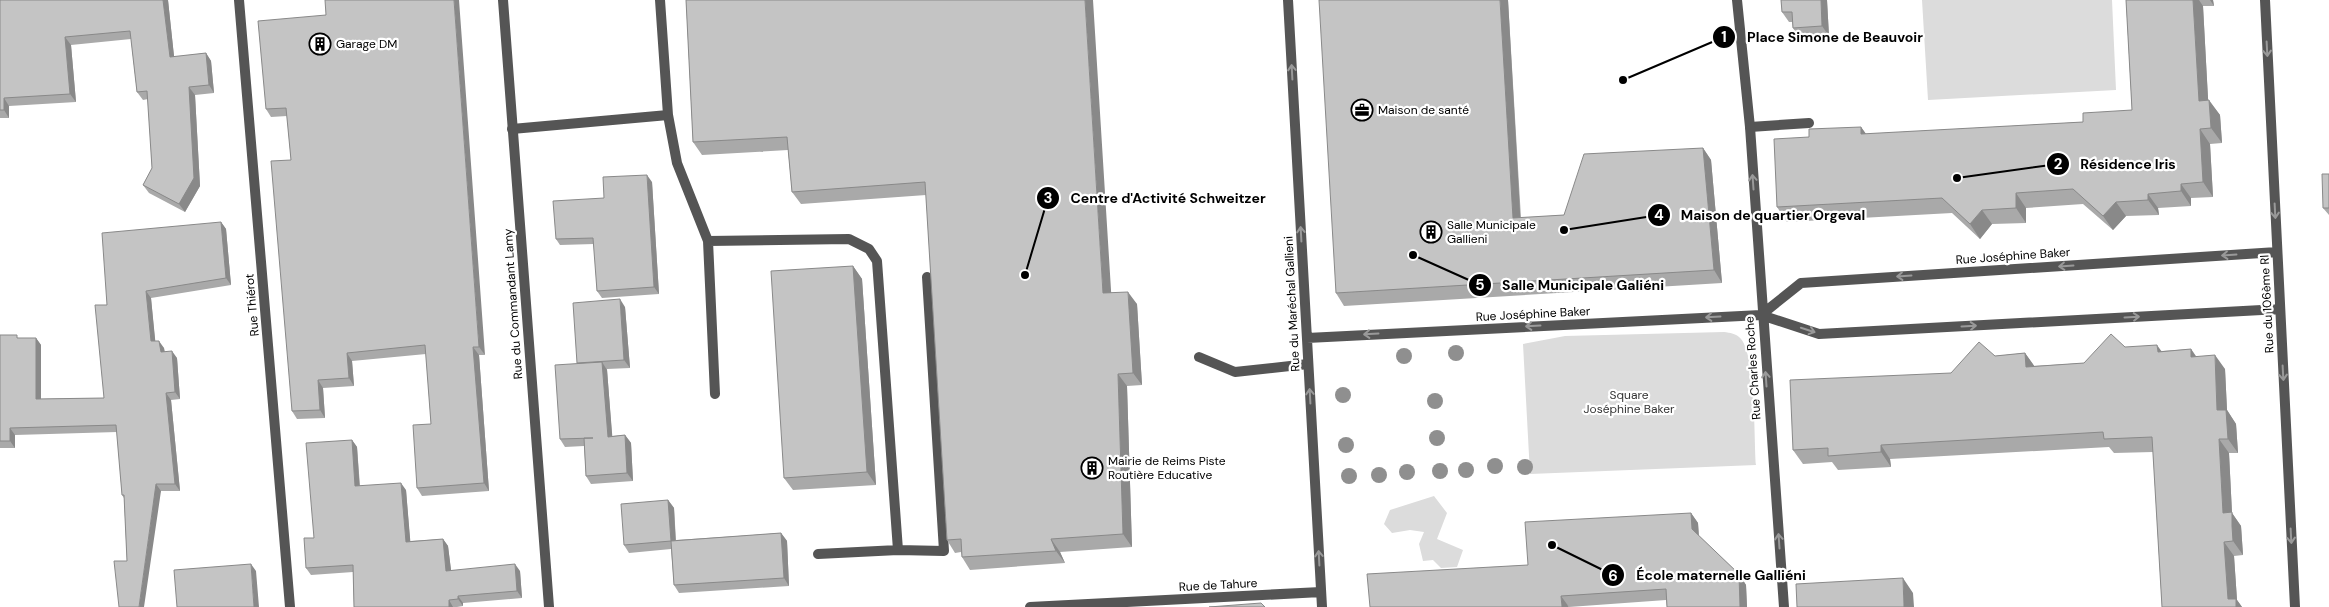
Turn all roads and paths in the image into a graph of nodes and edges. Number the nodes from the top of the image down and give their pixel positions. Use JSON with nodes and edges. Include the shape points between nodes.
{"nodes":[{"id":1,"x":239,"y":0,"type":"edge"},
{"id":2,"x":503,"y":0,"type":"edge"},
{"id":3,"x":660,"y":0,"type":"edge"},
{"id":4,"x":1288,"y":0,"type":"edge"},
{"id":5,"x":1737,"y":0,"type":"edge"},
{"id":6,"x":2265,"y":0,"type":"edge"},
{"id":7,"x":668,"y":114,"type":"junction"},
{"id":8,"x":1809,"y":123,"type":"dead end"},
{"id":9,"x":1750,"y":127,"type":"junction"},
{"id":10,"x":512,"y":129,"type":"junction"},
{"id":11,"x":708,"y":241,"type":"junction"},
{"id":12,"x":2277,"y":252,"type":"junction"},
{"id":13,"x":927,"y":277,"type":"edge"},
{"id":14,"x":2280,"y":309,"type":"junction"},
{"id":15,"x":1762,"y":315,"type":"junction"},
{"id":16,"x":1307,"y":338,"type":"junction"},
{"id":17,"x":1199,"y":358,"type":"dead end"},
{"id":18,"x":1308,"y":364,"type":"junction"},
{"id":19,"x":715,"y":394,"type":"dead end"},
{"id":20,"x":898,"y":550,"type":"junction"},
{"id":21,"x":818,"y":554,"type":"dead end"},
{"id":22,"x":1321,"y":592,"type":"junction"},
{"id":23,"x":1116,"y":605,"type":"edge"},
{"id":24,"x":290,"y":607,"type":"edge"},
{"id":25,"x":549,"y":607,"type":"edge"},
{"id":26,"x":1030,"y":607,"type":"edge"},
{"id":27,"x":1322,"y":607,"type":"edge"},
{"id":28,"x":1784,"y":607,"type":"edge"},
{"id":29,"x":2295,"y":607,"type":"edge"}],
"edges":[{"from":1,"to":24,"type":"street","name":"Rue Thiérot"},
{"from":2,"to":10,"type":"street","name":"Rue du Commandant Lamy"},
{"from":3,"to":7,"type":"street"},
{"from":16,"to":4,"type":"street","name":"Rue du Maréchal Gallieni","one_way":true},
{"from":5,"to":9,"type":"street","name":"Rue Charles Roche"},
{"from":6,"to":12,"type":"street","name":"Rue du 106ème RI","one_way":true},
{"from":7,"to":10,"type":"street"},
{"from":7,"to":11,"type":"street","via":[[677,163]]},
{"from":8,"to":9,"type":"street"},
{"from":15,"to":9,"type":"street","name":"Rue Charles Roche","one_way":true},
{"from":10,"to":25,"type":"street","name":"Rue du Commandant Lamy"},
{"from":11,"to":19,"type":"street"},
{"from":11,"to":20,"type":"street","via":[[849,239],[869,249],[877,261]]},
{"from":12,"to":14,"type":"street","name":"Rue du 106ème RI"},
{"from":12,"to":15,"type":"street","name":"Rue Joséphine Baker","one_way":true,"via":[[1801,283]]},
{"from":13,"to":20,"type":"street","via":[[944,551]]},
{"from":15,"to":14,"type":"street","name":"Rue Joséphine Baker","one_way":true,"via":[[1819,334]]},
{"from":14,"to":29,"type":"street","name":"Rue du 106ème RI","one_way":true},
{"from":15,"to":16,"type":"street","name":"Rue Joséphine Baker","one_way":true},
{"from":28,"to":15,"type":"street","name":"Rue Charles Roche","one_way":true},
{"from":16,"to":18,"type":"street","name":"Rue du Maréchal Gallieni"},
{"from":17,"to":18,"type":"street","via":[[1235,372]]},
{"from":22,"to":18,"type":"street","name":"Rue du Maréchal Gallieni","one_way":true},
{"from":20,"to":21,"type":"street"},
{"from":22,"to":23,"type":"street","name":"Rue de Tahure"},
{"from":22,"to":27,"type":"street","name":"Rue du Maréchal Gallieni"},
{"from":23,"to":26,"type":"street","name":"Rue de Tahure"}]}
